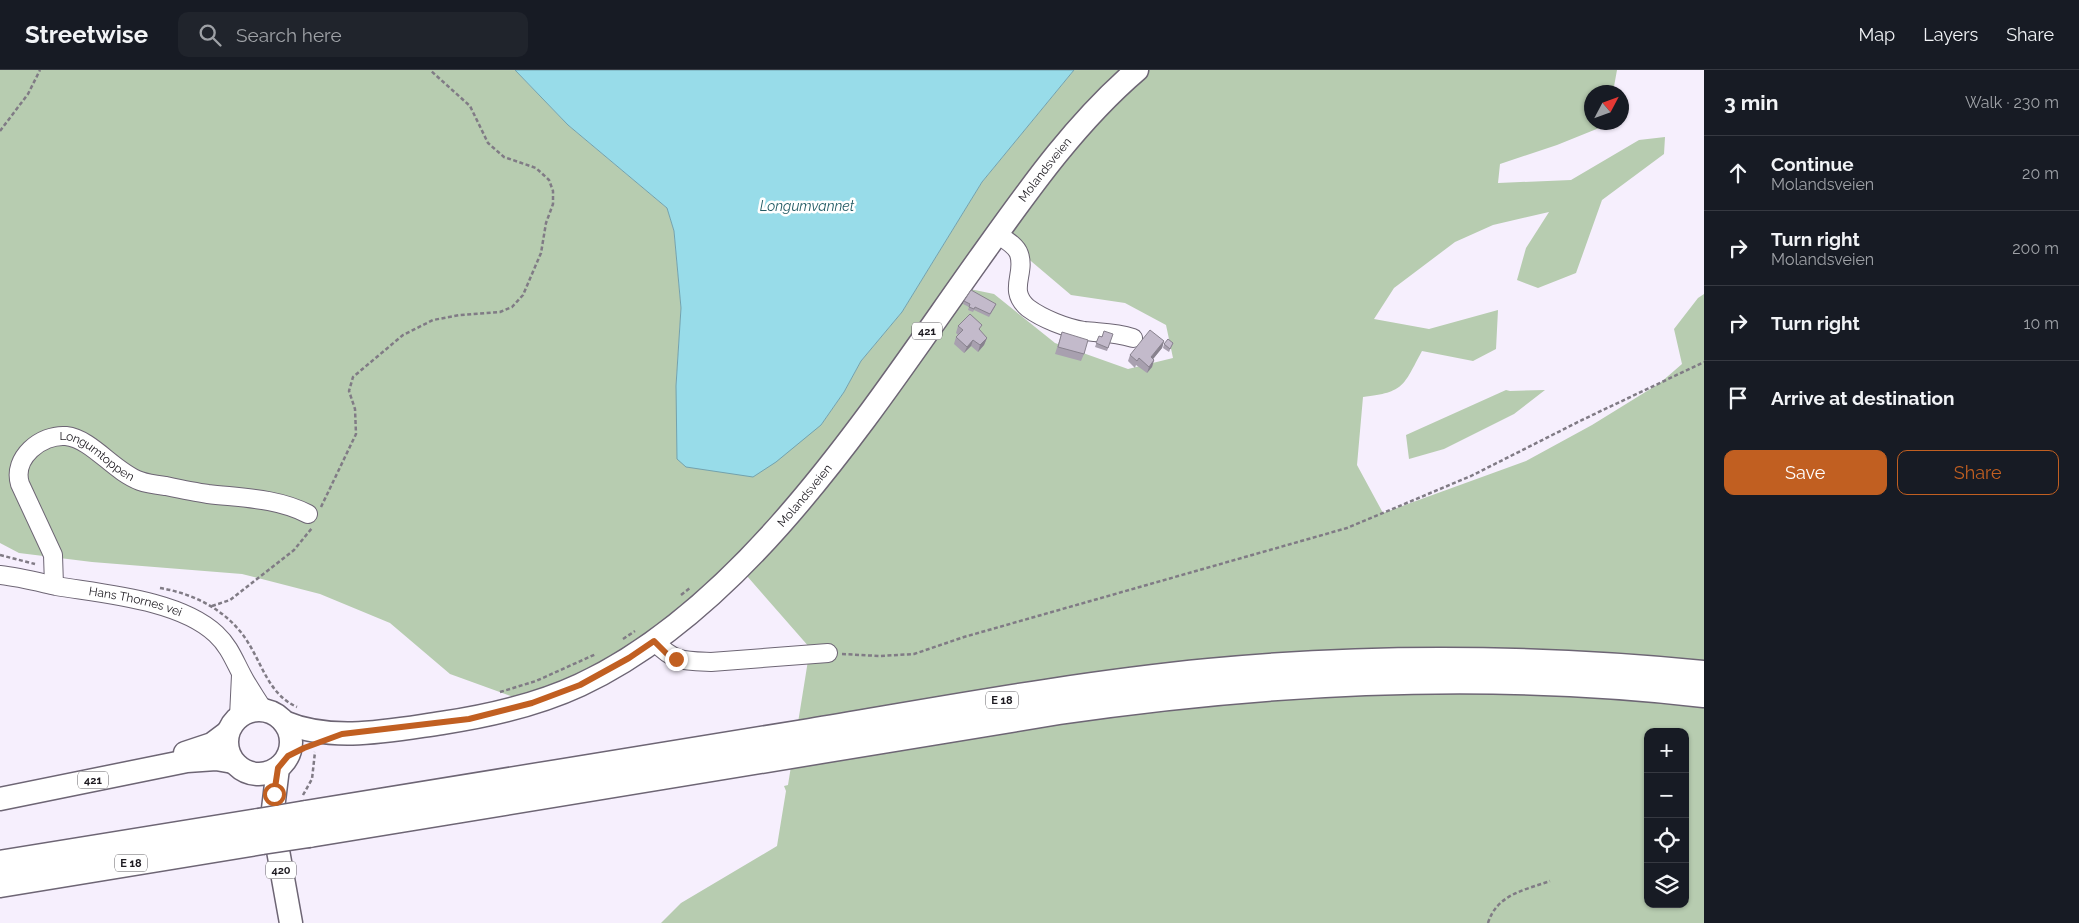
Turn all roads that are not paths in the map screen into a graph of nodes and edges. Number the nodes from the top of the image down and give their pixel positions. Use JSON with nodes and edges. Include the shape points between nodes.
{"nodes":[{"id":1,"x":1137,"y":70,"type":"edge"},
{"id":2,"x":997,"y":234,"type":"junction"},
{"id":3,"x":1133,"y":338,"type":"dead end"},
{"id":4,"x":313,"y":516,"type":"road end"},
{"id":5,"x":0,"y":575,"type":"edge"},
{"id":6,"x":54,"y":585,"type":"junction"},
{"id":7,"x":647,"y":634,"type":"junction"},
{"id":8,"x":828,"y":653,"type":"road end"},
{"id":9,"x":1704,"y":674,"type":"edge"},
{"id":10,"x":242,"y":675,"type":"junction"},
{"id":11,"x":1704,"y":694,"type":"edge"},
{"id":12,"x":264,"y":711,"type":"junction"},
{"id":13,"x":284,"y":722,"type":"junction"},
{"id":14,"x":234,"y":725,"type":"junction"},
{"id":15,"x":342,"y":734,"type":"junction"},
{"id":16,"x":283,"y":762,"type":"junction"},
{"id":17,"x":242,"y":768,"type":"junction"},
{"id":18,"x":0,"y":790,"type":"edge"},
{"id":19,"x":0,"y":799,"type":"edge"},
{"id":20,"x":308,"y":824,"type":"junction"},
{"id":21,"x":264,"y":827,"type":"junction"},
{"id":22,"x":0,"y":864,"type":"edge"},
{"id":23,"x":0,"y":884,"type":"edge"},
{"id":24,"x":291,"y":923,"type":"edge"}],
"edges":[{"from":1,"to":2,"type":"main road","name":"Molandsveien","number":"421","via":[[1062,148]]},
{"from":2,"to":3,"type":"street","via":[[1014,246],[1019,254],[1017,292],[1028,308],[1066,327],[1115,332]]},
{"from":2,"to":7,"type":"main road","name":"Molandsveien","number":"421","via":[[895,377],[805,495],[715,591]]},
{"from":4,"to":6,"type":"street","name":"Longumtoppen","via":[[282,503],[143,482],[121,471],[82,442],[66,436],[53,437],[30,450],[20,464],[19,475],[20,484],[53,555]]},
{"from":5,"to":6,"type":"street","name":"Hans Thornes vei"},
{"from":6,"to":10,"type":"street","name":"Hans Thornes vei","via":[[188,615],[206,625],[225,642]]},
{"from":7,"to":8,"type":"street","via":[[669,656],[695,662]]},
{"from":7,"to":15,"type":"main road","name":"Molandsveien","number":"421","via":[[629,658],[588,681],[532,703],[469,719]]},
{"from":9,"to":20,"type":"highway","number":"E 18","via":[[1598,665],[1469,660],[1340,663],[1208,672],[1047,693]]},
{"from":10,"to":12,"type":"street","name":"Hans Thornes vei"},
{"from":10,"to":14,"type":"street","name":"Hans Thornes vei"},
{"from":11,"to":20,"type":"highway","number":"E 18","via":[[1607,685],[1479,680],[1361,682],[1224,691],[1059,711]]},
{"from":12,"to":13,"type":"main road","number":"421"},
{"from":12,"to":14,"type":"main road","number":"421","via":[[254,711]]},
{"from":13,"to":15,"type":"main road","name":"Molandsveien","number":"421"},
{"from":13,"to":16,"type":"main road","via":[[291,738]]},
{"from":14,"to":17,"type":"main road","via":[[228,751]]},
{"from":14,"to":18,"type":"main road","number":"421","via":[[212,744],[185,754]]},
{"from":15,"to":16,"type":"main road","name":"Molandsveien","number":"421","via":[[304,748]]},
{"from":16,"to":17,"type":"main road","number":"421","via":[[264,774]]},
{"from":16,"to":21,"type":"main road","number":"420"},
{"from":17,"to":19,"type":"main road","number":"421","via":[[216,759],[187,762]]},
{"from":17,"to":21,"type":"main road","number":"420"},
{"from":20,"to":21,"type":"highway","number":"E 18","bridge":true},
{"from":21,"to":22,"type":"highway","number":"E 18"},
{"from":21,"to":23,"type":"highway","number":"E 18"},
{"from":21,"to":24,"type":"main road","number":"420"}]}
